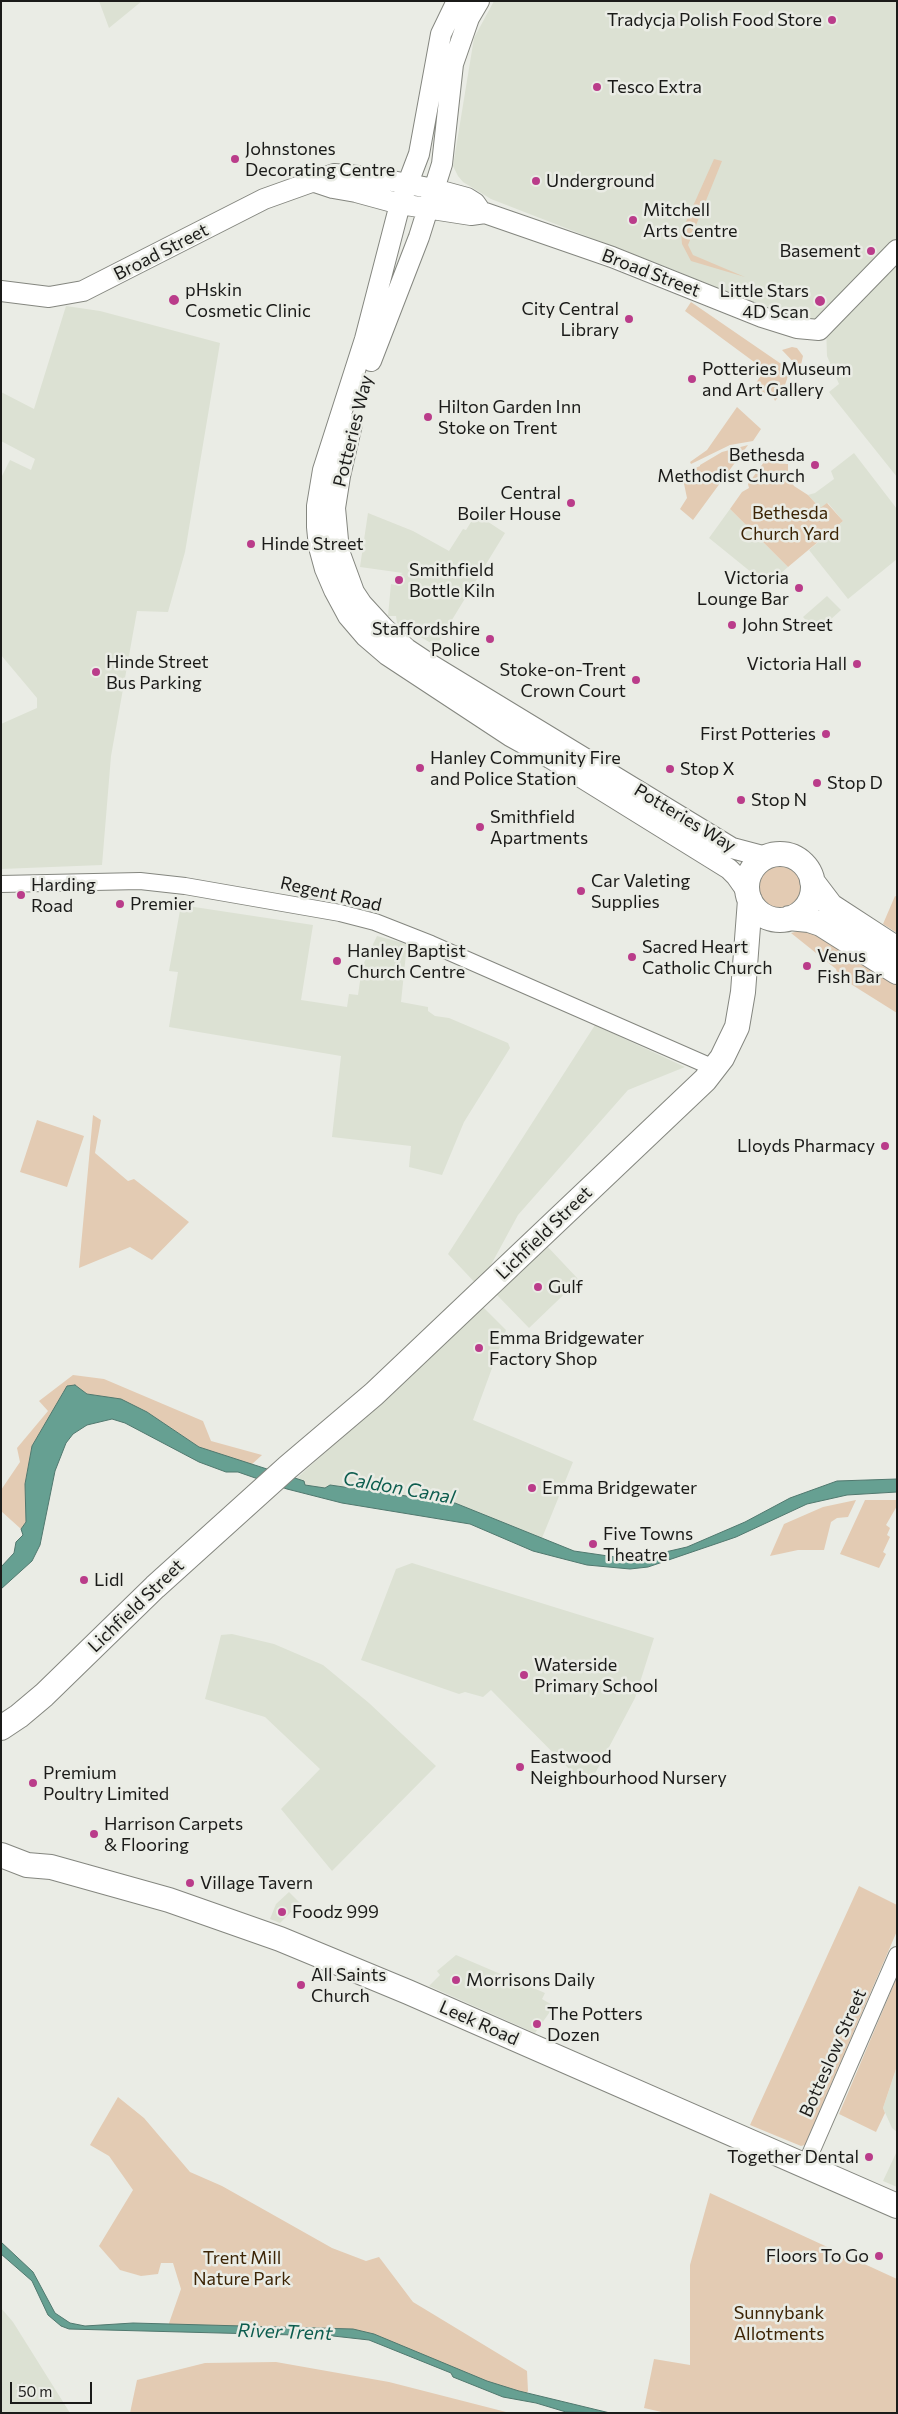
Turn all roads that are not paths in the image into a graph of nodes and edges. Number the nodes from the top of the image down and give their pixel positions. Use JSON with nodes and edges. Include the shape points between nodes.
{"nodes":[{"id":1,"x":457,"y":1,"type":"edge"},
{"id":2,"x":479,"y":1,"type":"edge"},
{"id":3,"x":315,"y":182,"type":"junction"},
{"id":4,"x":407,"y":183,"type":"junction"},
{"id":5,"x":434,"y":189,"type":"junction"},
{"id":6,"x":400,"y":204,"type":"junction"},
{"id":7,"x":427,"y":209,"type":"junction"},
{"id":8,"x":482,"y":213,"type":"junction"},
{"id":9,"x":897,"y":250,"type":"edge"},
{"id":10,"x":1,"y":291,"type":"edge"},
{"id":11,"x":766,"y":857,"type":"junction"},
{"id":12,"x":812,"y":881,"type":"junction"},
{"id":13,"x":1,"y":884,"type":"edge"},
{"id":14,"x":749,"y":897,"type":"junction"},
{"id":15,"x":786,"y":919,"type":"junction"},
{"id":16,"x":897,"y":949,"type":"edge"},
{"id":17,"x":744,"y":964,"type":"junction"},
{"id":18,"x":897,"y":972,"type":"edge"},
{"id":19,"x":714,"y":1068,"type":"junction"},
{"id":20,"x":10,"y":1722,"type":"edge"},
{"id":21,"x":1,"y":1744,"type":"edge"},
{"id":22,"x":1,"y":1838,"type":"edge"},
{"id":23,"x":1,"y":1855,"type":"edge"},
{"id":24,"x":51,"y":1867,"type":"junction"},
{"id":25,"x":897,"y":1955,"type":"edge"},
{"id":26,"x":805,"y":2166,"type":"junction"},
{"id":27,"x":897,"y":2206,"type":"edge"}],
"edges":[{"from":1,"to":4,"type":"main road","via":[[441,34],[419,154]]},
{"from":2,"to":5,"type":"main road","name":"Potteries Way","via":[[469,18],[453,64],[444,155]]},
{"from":3,"to":4,"type":"main road","name":"Broad Street","via":[[334,174],[346,174]]},
{"from":3,"to":6,"type":"main road","name":"Broad Street"},
{"from":3,"to":10,"type":"main road","name":"Broad Street","via":[[264,198],[83,291],[49,297]]},
{"from":4,"to":5,"type":"main road","name":"Broad Street"},
{"from":4,"to":6,"type":"main road","name":"Potteries Way"},
{"from":5,"to":7,"type":"main road","name":"Potteries Way"},
{"from":5,"to":8,"type":"main road","name":"Broad Street","via":[[467,198]]},
{"from":6,"to":7,"type":"main road","name":"Broad Street"},
{"from":6,"to":14,"type":"main road","name":"Potteries Way","via":[[365,339],[319,488],[319,547],[334,590],[348,616],[387,655],[510,736],[728,869]]},
{"from":7,"to":8,"type":"main road","name":"Broad Street","via":[[471,215]]},
{"from":7,"to":11,"type":"main road","name":"Potteries Way","via":[[367,372],[340,476],[335,529],[344,569],[354,592],[384,628],[428,664],[732,848]]},
{"from":8,"to":9,"type":"main road","name":"Broad Street","via":[[612,257],[762,317],[797,328],[819,330]]},
{"from":11,"to":12,"type":"highway","via":[[793,856],[805,866]]},
{"from":11,"to":14,"type":"highway","via":[[751,872],[747,884]]},
{"from":12,"to":15,"type":"highway","via":[[807,905],[800,913]]},
{"from":12,"to":16,"type":"highway","via":[[831,906]]},
{"from":13,"to":19,"type":"street","name":"Regent Road","via":[[140,881],[340,912],[431,944]]},
{"from":14,"to":15,"type":"highway","via":[[765,916]]},
{"from":14,"to":17,"type":"highway","name":"Lichfield Street"},
{"from":15,"to":17,"type":"highway","name":"Lichfield Street","via":[[757,942]]},
{"from":15,"to":18,"type":"highway","via":[[821,924]]},
{"from":17,"to":19,"type":"highway","name":"Lichfield Street","via":[[737,1026]]},
{"from":19,"to":20,"type":"highway","name":"Lichfield Street","via":[[374,1394],[288,1466],[155,1587],[44,1695]]},
{"from":20,"to":21,"type":"highway","name":"Lichfield Street"},
{"from":22,"to":24,"type":"highway","name":"Leek Road"},
{"from":23,"to":24,"type":"highway","name":"Leek Road","via":[[27,1865]]},
{"from":24,"to":26,"type":"highway","name":"Leek Road","via":[[169,1900],[280,1939]]},
{"from":25,"to":26,"type":"street","name":"Botteslow Street"},
{"from":26,"to":27,"type":"highway","name":"Leek Road"}]}
